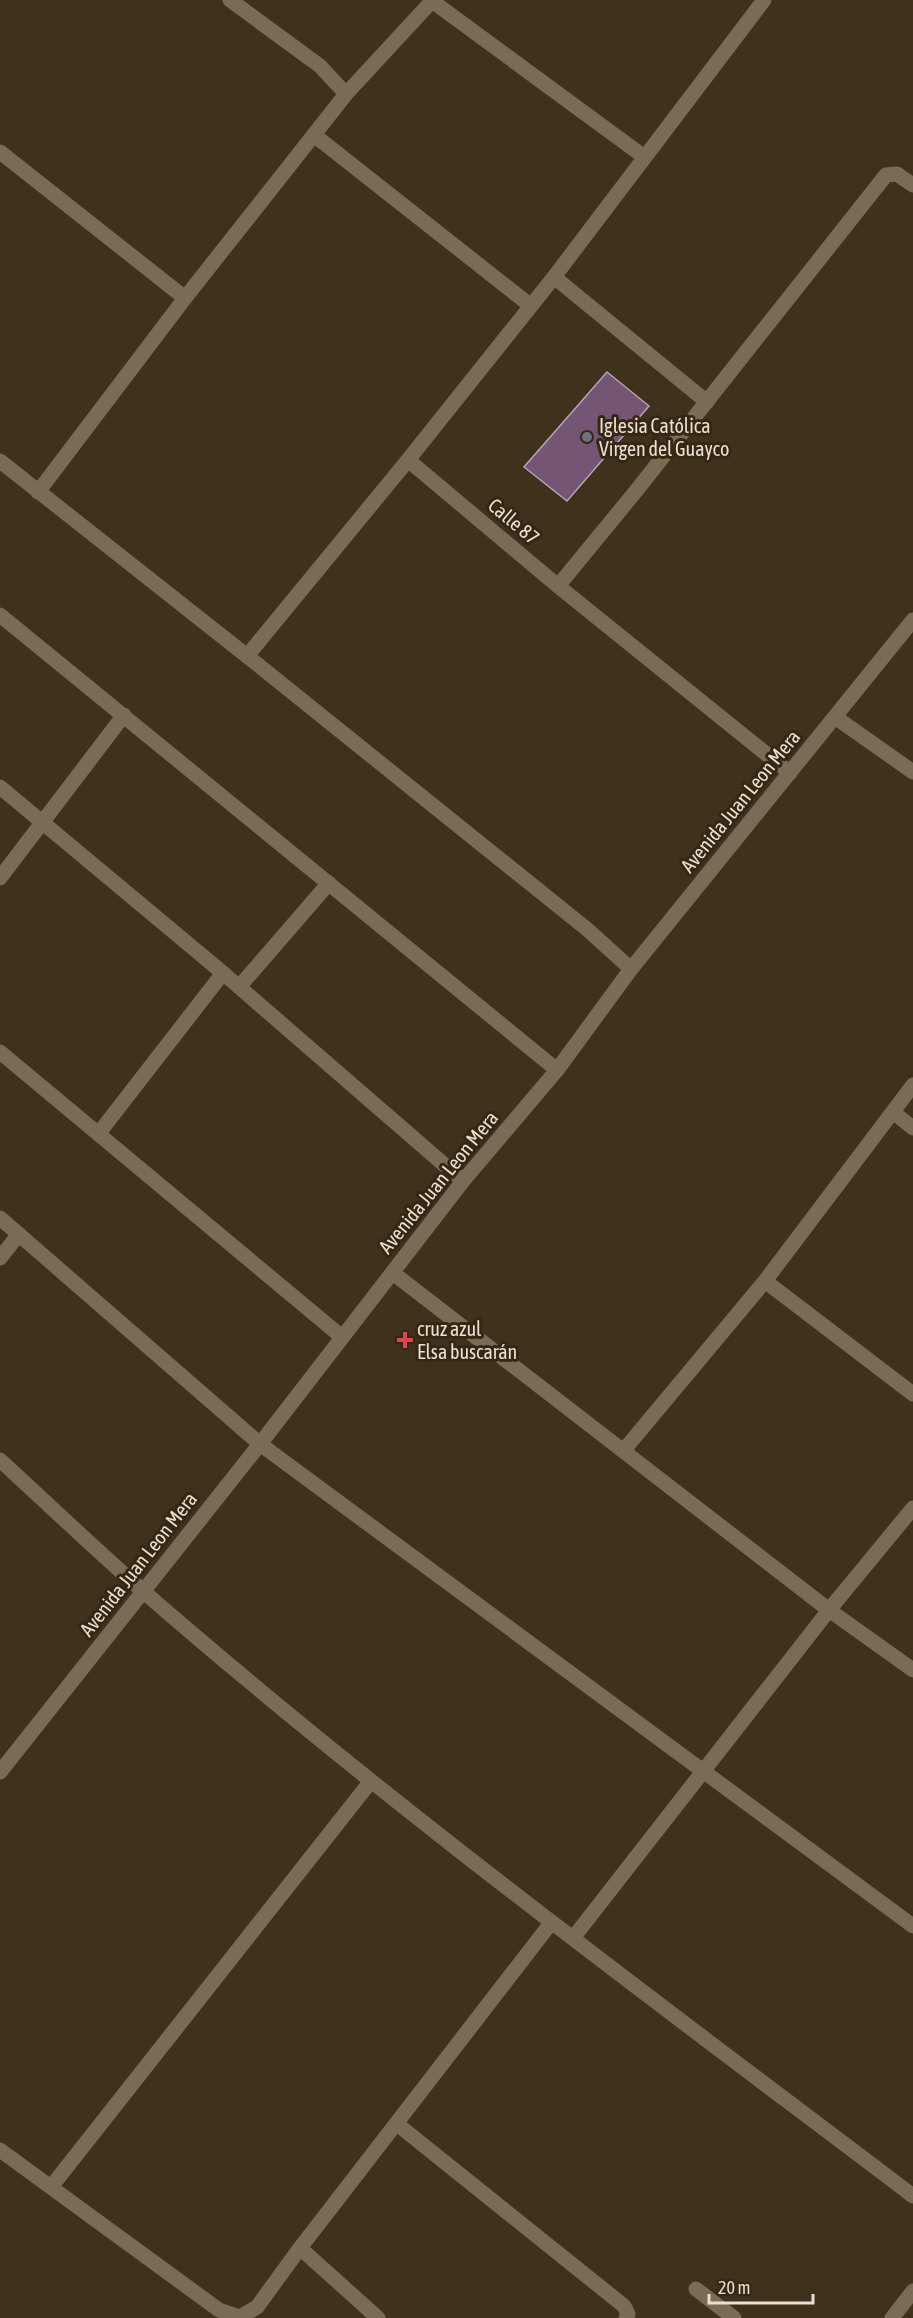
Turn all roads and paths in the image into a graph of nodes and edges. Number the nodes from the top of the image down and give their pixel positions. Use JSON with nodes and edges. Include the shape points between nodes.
{"nodes":[{"id":1,"x":230,"y":0,"type":"edge"},
{"id":2,"x":764,"y":0,"type":"edge"},
{"id":3,"x":433,"y":1,"type":"edge"},
{"id":4,"x":346,"y":94,"type":"junction"},
{"id":5,"x":314,"y":135,"type":"junction"},
{"id":6,"x":0,"y":152,"type":"edge"},
{"id":7,"x":644,"y":156,"type":"junction"},
{"id":8,"x":913,"y":185,"type":"edge"},
{"id":9,"x":554,"y":277,"type":"junction"},
{"id":10,"x":185,"y":298,"type":"junction"},
{"id":11,"x":531,"y":306,"type":"junction"},
{"id":12,"x":707,"y":402,"type":"junction"},
{"id":13,"x":408,"y":460,"type":"junction"},
{"id":14,"x":0,"y":461,"type":"edge"},
{"id":15,"x":38,"y":492,"type":"junction"},
{"id":16,"x":558,"y":586,"type":"junction"},
{"id":17,"x":0,"y":615,"type":"edge"},
{"id":18,"x":913,"y":620,"type":"edge"},
{"id":19,"x":247,"y":656,"type":"junction"},
{"id":20,"x":124,"y":715,"type":"junction"},
{"id":21,"x":835,"y":717,"type":"junction"},
{"id":22,"x":913,"y":772,"type":"edge"},
{"id":23,"x":790,"y":773,"type":"junction"},
{"id":24,"x":0,"y":787,"type":"edge"},
{"id":25,"x":43,"y":822,"type":"junction"},
{"id":26,"x":0,"y":878,"type":"edge"},
{"id":27,"x":329,"y":883,"type":"junction"},
{"id":28,"x":632,"y":969,"type":"junction"},
{"id":29,"x":223,"y":974,"type":"junction"},
{"id":30,"x":239,"y":987,"type":"junction"},
{"id":31,"x":0,"y":1052,"type":"edge"},
{"id":32,"x":557,"y":1070,"type":"junction"},
{"id":33,"x":913,"y":1085,"type":"edge"},
{"id":34,"x":892,"y":1112,"type":"junction"},
{"id":35,"x":913,"y":1128,"type":"edge"},
{"id":36,"x":99,"y":1133,"type":"junction"},
{"id":37,"x":464,"y":1181,"type":"junction"},
{"id":38,"x":0,"y":1218,"type":"edge"},
{"id":39,"x":19,"y":1234,"type":"junction"},
{"id":40,"x":0,"y":1258,"type":"edge"},
{"id":41,"x":393,"y":1273,"type":"junction"},
{"id":42,"x":765,"y":1281,"type":"junction"},
{"id":43,"x":342,"y":1337,"type":"junction"},
{"id":44,"x":913,"y":1394,"type":"edge"},
{"id":45,"x":260,"y":1444,"type":"junction"},
{"id":46,"x":624,"y":1450,"type":"junction"},
{"id":47,"x":0,"y":1460,"type":"edge"},
{"id":48,"x":913,"y":1508,"type":"edge"},
{"id":49,"x":143,"y":1591,"type":"junction"},
{"id":50,"x":829,"y":1610,"type":"junction"},
{"id":51,"x":913,"y":1670,"type":"edge"},
{"id":52,"x":0,"y":1772,"type":"edge"},
{"id":53,"x":702,"y":1772,"type":"junction"},
{"id":54,"x":371,"y":1781,"type":"junction"},
{"id":55,"x":551,"y":1923,"type":"junction"},
{"id":56,"x":913,"y":1926,"type":"edge"},
{"id":57,"x":573,"y":1938,"type":"junction"},
{"id":58,"x":397,"y":2124,"type":"junction"},
{"id":59,"x":0,"y":2150,"type":"edge"},
{"id":60,"x":51,"y":2187,"type":"junction"},
{"id":61,"x":913,"y":2196,"type":"edge"},
{"id":62,"x":300,"y":2248,"type":"junction"},
{"id":63,"x":696,"y":2289,"type":"dead end"},
{"id":64,"x":913,"y":2291,"type":"edge"},
{"id":65,"x":378,"y":2318,"type":"edge"},
{"id":66,"x":626,"y":2318,"type":"edge"},
{"id":67,"x":734,"y":2318,"type":"edge"},
{"id":68,"x":892,"y":2318,"type":"edge"}],
"edges":[{"from":1,"to":4,"type":"street","via":[[320,66]]},
{"from":2,"to":7,"type":"street"},
{"from":3,"to":4,"type":"street"},
{"from":3,"to":7,"type":"street"},
{"from":4,"to":5,"type":"street"},
{"from":5,"to":10,"type":"street"},
{"from":5,"to":11,"type":"street"},
{"from":6,"to":10,"type":"street"},
{"from":7,"to":9,"type":"street"},
{"from":8,"to":12,"type":"street","via":[[897,174],[886,175]]},
{"from":9,"to":11,"type":"street"},
{"from":9,"to":12,"type":"street"},
{"from":10,"to":15,"type":"street"},
{"from":11,"to":13,"type":"street"},
{"from":12,"to":16,"type":"street"},
{"from":13,"to":16,"type":"street","name":"Calle 87"},
{"from":13,"to":19,"type":"street"},
{"from":14,"to":15,"type":"street"},
{"from":15,"to":19,"type":"street"},
{"from":16,"to":23,"type":"street","name":"Calle 87"},
{"from":17,"to":20,"type":"street"},
{"from":18,"to":21,"type":"street","name":"Avenida Juan Leon Mera"},
{"from":19,"to":28,"type":"street"},
{"from":20,"to":25,"type":"street"},
{"from":20,"to":27,"type":"street"},
{"from":21,"to":22,"type":"street"},
{"from":21,"to":23,"type":"street","name":"Avenida Juan Leon Mera"},
{"from":23,"to":28,"type":"street","name":"Avenida Juan Leon Mera"},
{"from":24,"to":25,"type":"street"},
{"from":25,"to":26,"type":"street"},
{"from":25,"to":29,"type":"street"},
{"from":27,"to":30,"type":"street"},
{"from":27,"to":32,"type":"street"},
{"from":28,"to":32,"type":"street","name":"Avenida Juan Leon Mera"},
{"from":29,"to":30,"type":"street"},
{"from":29,"to":36,"type":"street"},
{"from":30,"to":37,"type":"street"},
{"from":31,"to":36,"type":"street"},
{"from":32,"to":37,"type":"street","name":"Avenida Juan Leon Mera"},
{"from":33,"to":34,"type":"street"},
{"from":34,"to":35,"type":"street"},
{"from":34,"to":42,"type":"street"},
{"from":36,"to":43,"type":"street"},
{"from":37,"to":41,"type":"street","name":"Avenida Juan Leon Mera"},
{"from":38,"to":39,"type":"street"},
{"from":39,"to":40,"type":"street"},
{"from":39,"to":45,"type":"street"},
{"from":41,"to":43,"type":"street","name":"Avenida Juan Leon Mera"},
{"from":41,"to":46,"type":"street"},
{"from":42,"to":44,"type":"street"},
{"from":42,"to":46,"type":"street"},
{"from":43,"to":45,"type":"street","name":"Avenida Juan Leon Mera"},
{"from":45,"to":49,"type":"street","name":"Avenida Juan Leon Mera"},
{"from":45,"to":53,"type":"street"},
{"from":46,"to":50,"type":"street"},
{"from":47,"to":49,"type":"street"},
{"from":48,"to":50,"type":"street"},
{"from":49,"to":52,"type":"street","name":"Avenida Juan Leon Mera"},
{"from":49,"to":54,"type":"street"},
{"from":50,"to":51,"type":"street"},
{"from":50,"to":53,"type":"street"},
{"from":53,"to":56,"type":"street"},
{"from":53,"to":57,"type":"street"},
{"from":54,"to":55,"type":"street"},
{"from":54,"to":60,"type":"street"},
{"from":55,"to":57,"type":"street"},
{"from":55,"to":58,"type":"street"},
{"from":57,"to":61,"type":"street"},
{"from":58,"to":62,"type":"street"},
{"from":58,"to":66,"type":"street","via":[[624,2306]]},
{"from":59,"to":60,"type":"street"},
{"from":60,"to":62,"type":"street","via":[[219,2310],[240,2317],[257,2307]]},
{"from":62,"to":65,"type":"street"},
{"from":63,"to":67,"type":"street"},
{"from":64,"to":68,"type":"street"}]}
